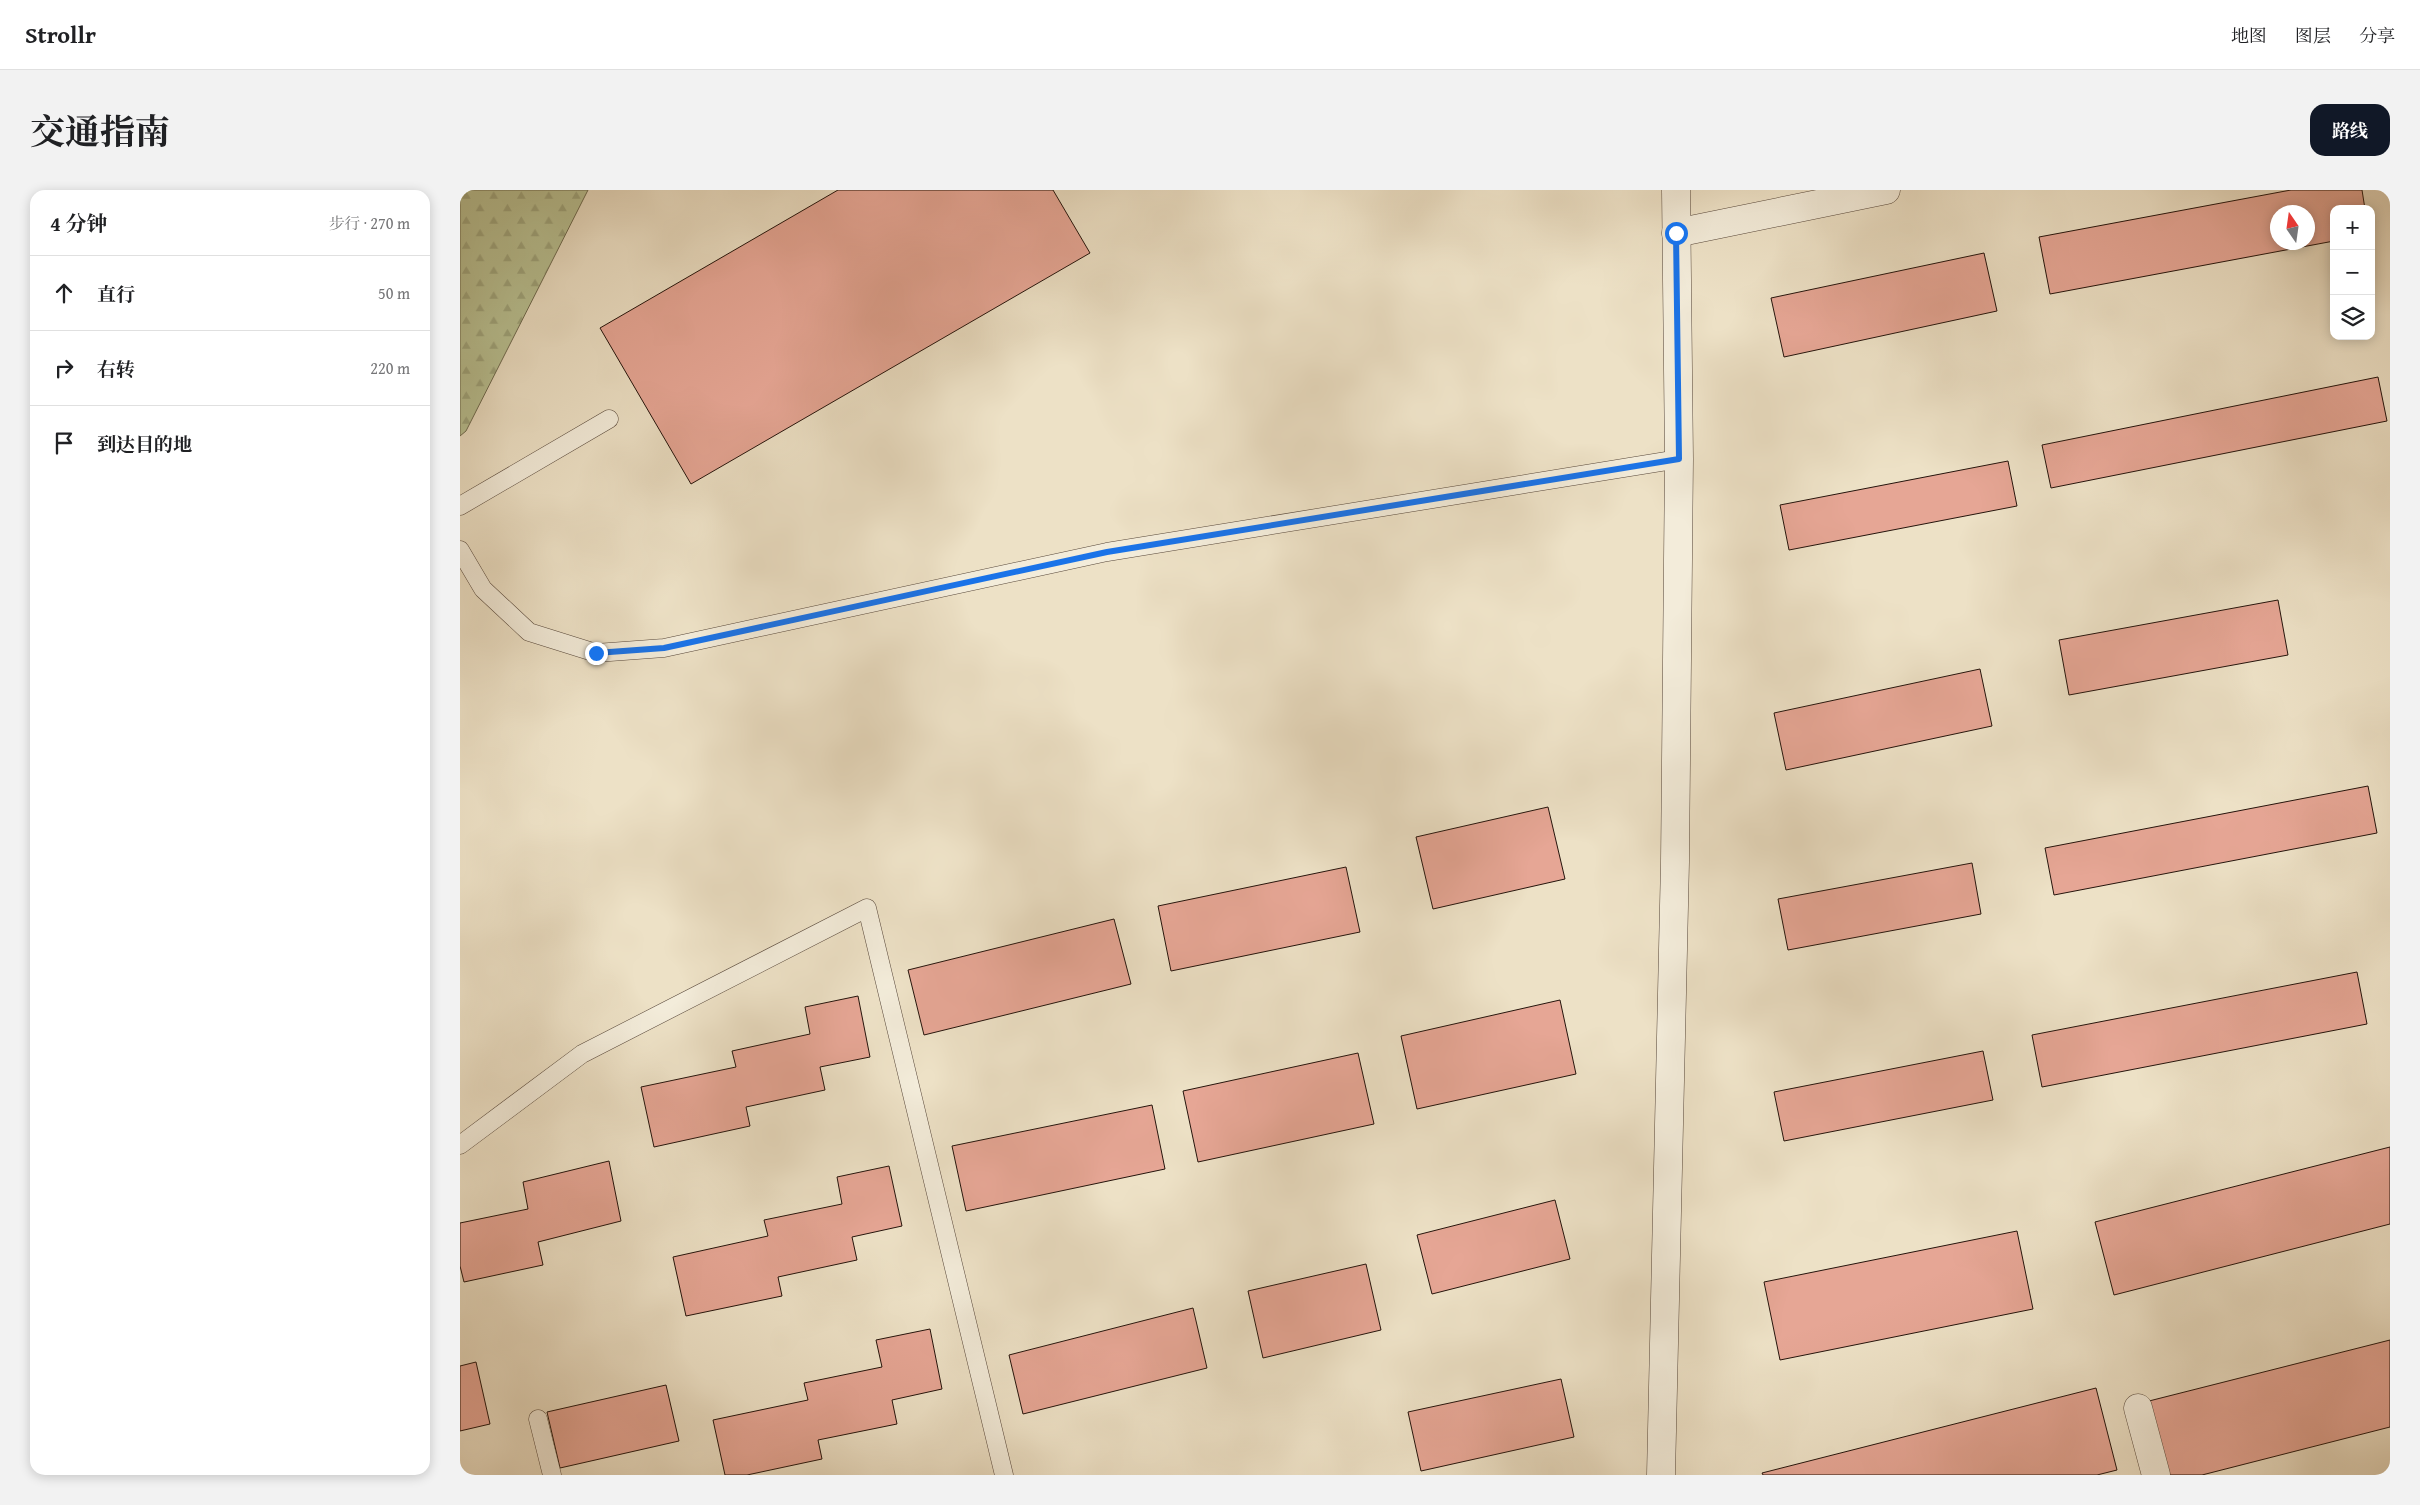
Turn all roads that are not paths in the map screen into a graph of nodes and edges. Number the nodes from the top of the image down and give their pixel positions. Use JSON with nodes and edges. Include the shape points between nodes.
{"nodes":[{"id":1,"x":1676,"y":190,"type":"edge"},
{"id":2,"x":1886,"y":190,"type":"edge"},
{"id":3,"x":1676,"y":233,"type":"junction"},
{"id":4,"x":609,"y":419,"type":"dead end"},
{"id":5,"x":1679,"y":459,"type":"junction"},
{"id":6,"x":460,"y":506,"type":"edge"},
{"id":7,"x":460,"y":550,"type":"edge"},
{"id":8,"x":460,"y":1145,"type":"edge"},
{"id":9,"x":2138,"y":1408,"type":"dead end"},
{"id":10,"x":538,"y":1419,"type":"dead end"},
{"id":11,"x":552,"y":1475,"type":"edge"},
{"id":12,"x":1004,"y":1475,"type":"edge"},
{"id":13,"x":1661,"y":1475,"type":"edge"},
{"id":14,"x":2156,"y":1475,"type":"edge"}],
"edges":[{"from":1,"to":3,"type":"street"},
{"from":2,"to":3,"type":"street"},
{"from":3,"to":5,"type":"street"},
{"from":4,"to":6,"type":"lane"},
{"from":5,"to":7,"type":"lane","via":[[1107,552],[664,648],[596,653],[529,632],[484,589]]},
{"from":5,"to":13,"type":"street","via":[[1675,862]]},
{"from":8,"to":12,"type":"lane","via":[[582,1054],[867,908]]},
{"from":9,"to":14,"type":"street"},
{"from":10,"to":11,"type":"lane"}]}
